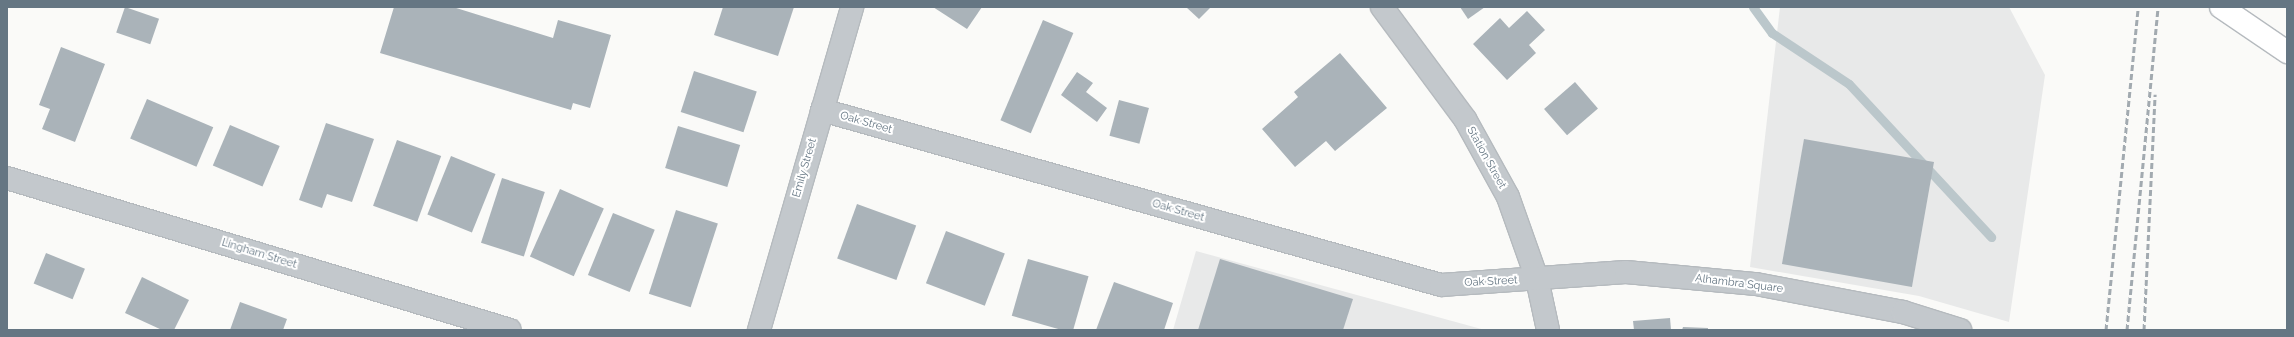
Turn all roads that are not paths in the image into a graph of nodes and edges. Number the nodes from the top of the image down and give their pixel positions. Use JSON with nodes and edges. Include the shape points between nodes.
{"nodes":[{"id":1,"x":852,"y":7,"type":"edge"},
{"id":2,"x":1382,"y":7,"type":"edge"},
{"id":3,"x":2221,"y":7,"type":"edge"},
{"id":4,"x":2287,"y":52,"type":"edge"},
{"id":5,"x":822,"y":110,"type":"junction"},
{"id":6,"x":7,"y":178,"type":"edge"},
{"id":7,"x":1537,"y":279,"type":"junction"},
{"id":8,"x":510,"y":330,"type":"edge"},
{"id":9,"x":759,"y":330,"type":"edge"},
{"id":10,"x":1548,"y":330,"type":"edge"},
{"id":11,"x":1960,"y":330,"type":"edge"}],
"edges":[{"from":1,"to":5,"type":"street","name":"Emily Street"},
{"from":2,"to":7,"type":"street","name":"Station Street","via":[[1465,119],[1508,197]]},
{"from":3,"to":4,"type":"main road"},
{"from":5,"to":7,"type":"street","name":"Oak Street","via":[[1440,285]]},
{"from":5,"to":9,"type":"street","name":"Emily Street"},
{"from":6,"to":8,"type":"street","name":"Lingham Street"},
{"from":7,"to":10,"type":"street","name":"Station Street"},
{"from":7,"to":11,"type":"street","name":"Alhambra Square","via":[[1626,272],[1756,284],[1903,312]]}]}
